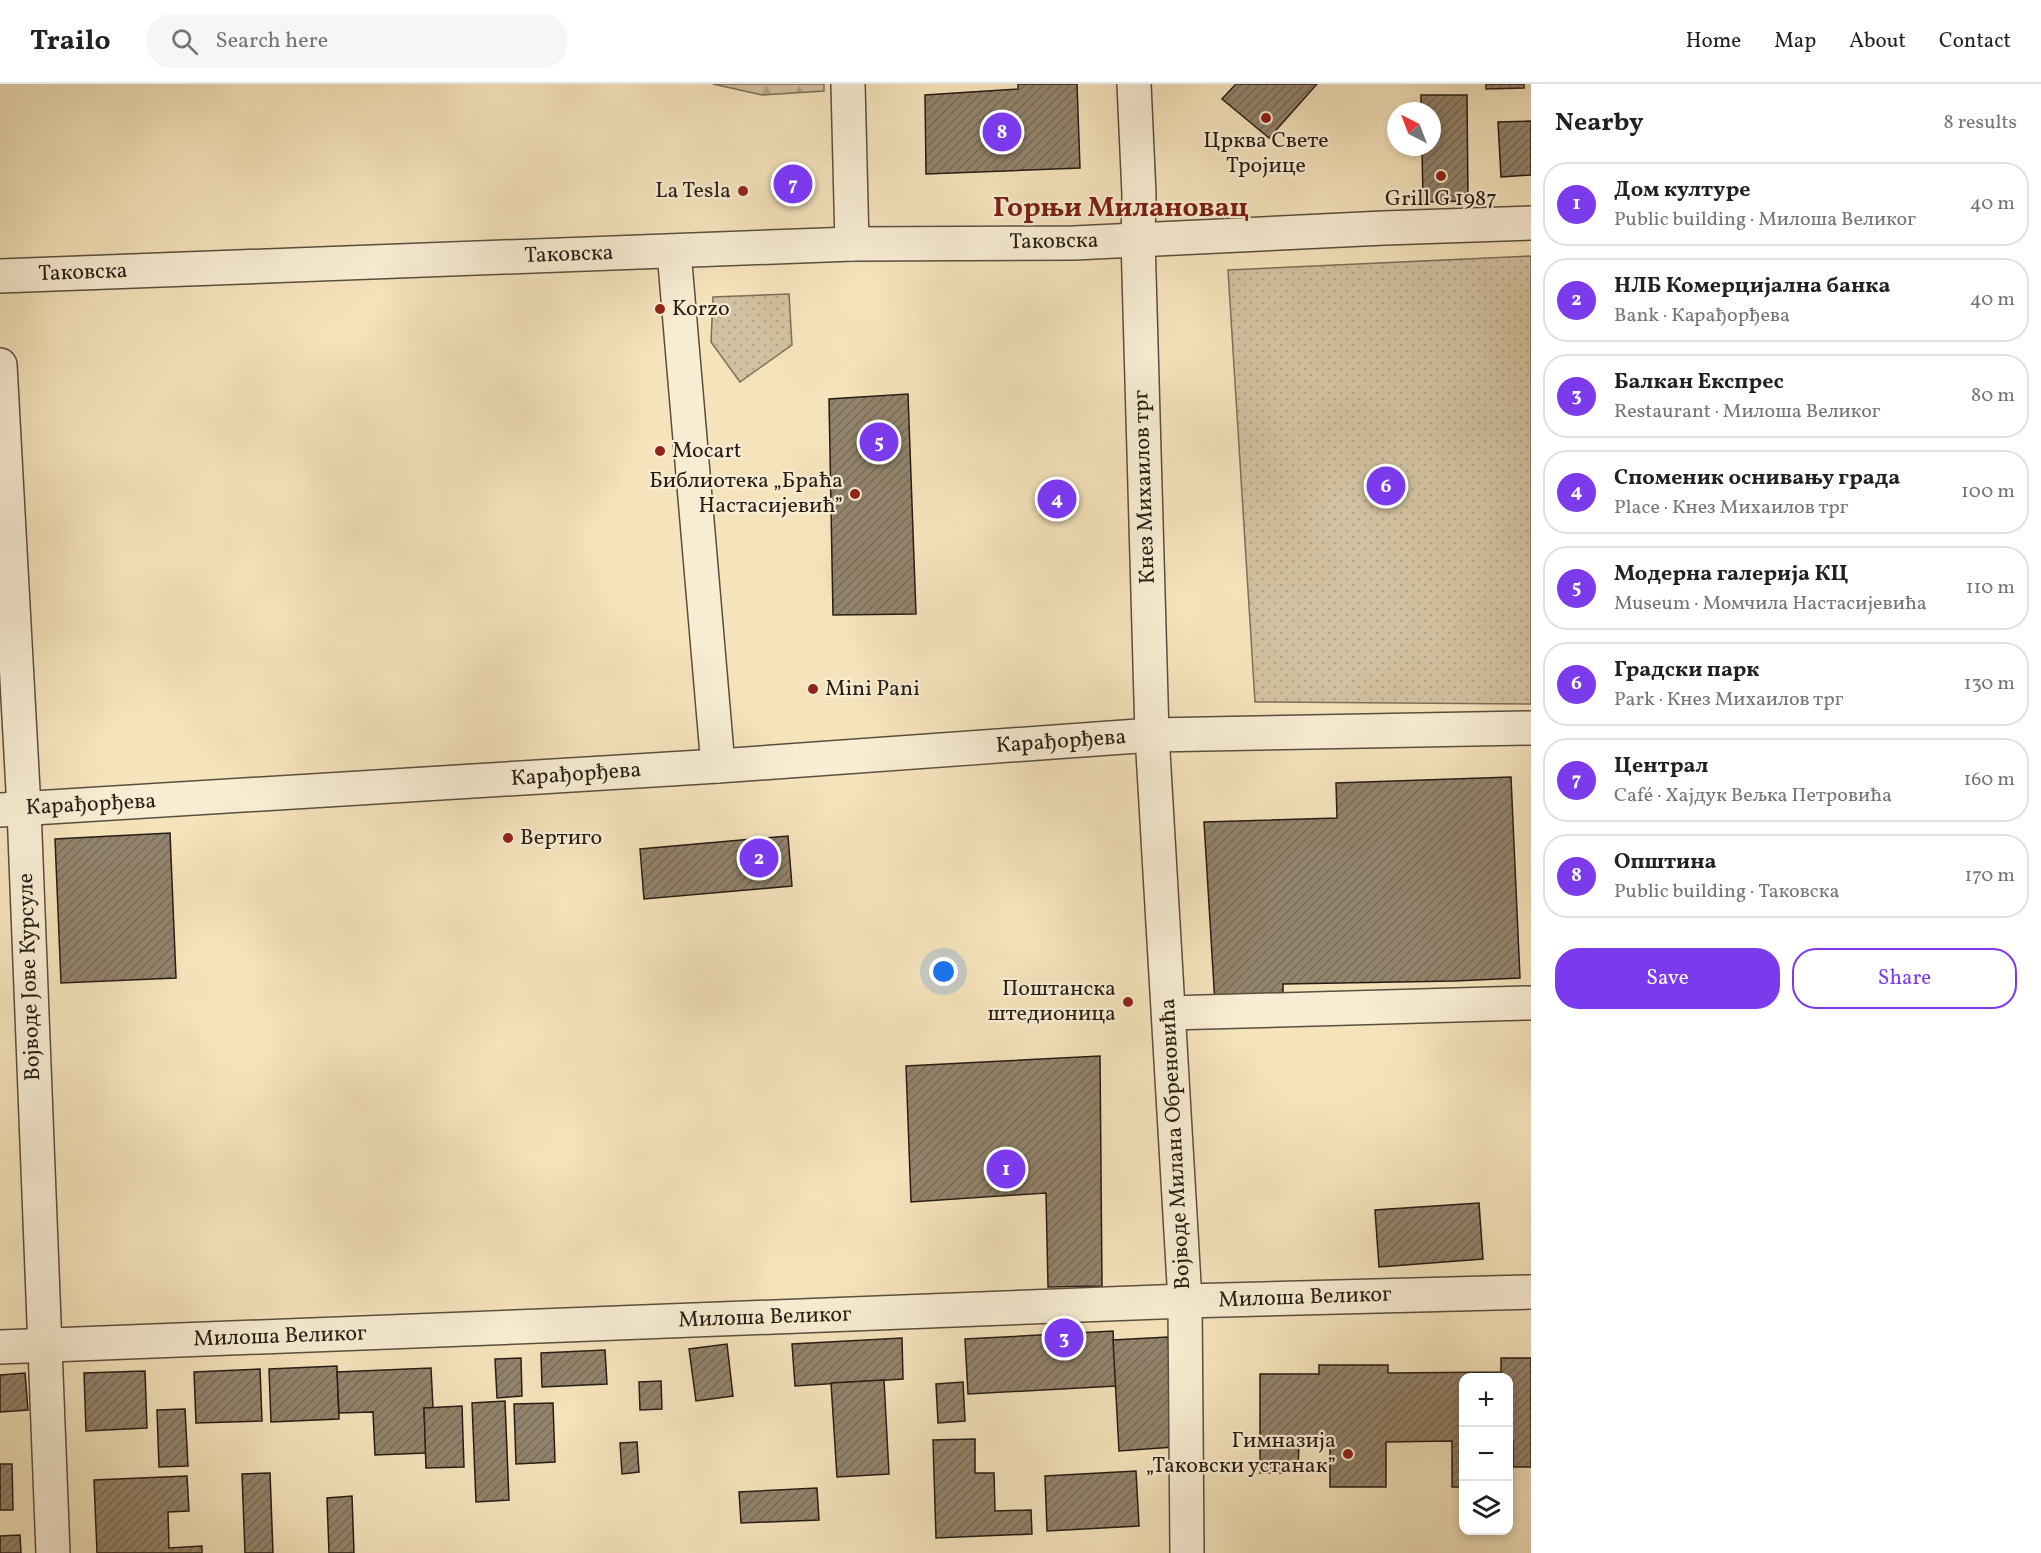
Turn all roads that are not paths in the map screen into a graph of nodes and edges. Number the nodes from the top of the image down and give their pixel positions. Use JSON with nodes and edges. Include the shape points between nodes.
{"nodes":[{"id":1,"x":848,"y":84,"type":"edge"},
{"id":2,"x":1134,"y":84,"type":"edge"},
{"id":3,"x":1531,"y":223,"type":"edge"},
{"id":4,"x":1138,"y":239,"type":"junction"},
{"id":5,"x":852,"y":244,"type":"junction"},
{"id":6,"x":674,"y":252,"type":"junction"},
{"id":7,"x":0,"y":276,"type":"edge"},
{"id":8,"x":0,"y":365,"type":"edge"},
{"id":9,"x":1531,"y":728,"type":"edge"},
{"id":10,"x":1152,"y":735,"type":"junction"},
{"id":11,"x":718,"y":766,"type":"junction"},
{"id":12,"x":12,"y":810,"type":"edge"},
{"id":13,"x":1528,"y":1003,"type":"dead end"},
{"id":14,"x":1168,"y":1013,"type":"junction"},
{"id":15,"x":1531,"y":1292,"type":"edge"},
{"id":16,"x":1185,"y":1301,"type":"junction"},
{"id":17,"x":44,"y":1346,"type":"junction"},
{"id":18,"x":0,"y":1347,"type":"edge"},
{"id":19,"x":53,"y":1553,"type":"edge"},
{"id":20,"x":1187,"y":1553,"type":"edge"}],
"edges":[{"from":1,"to":5,"type":"street"},
{"from":2,"to":4,"type":"street","name":"Кнез Михаилов трг"},
{"from":3,"to":4,"type":"street","name":"Таковска"},
{"from":4,"to":5,"type":"street","name":"Таковска"},
{"from":4,"to":10,"type":"street","name":"Кнез Михаилов трг"},
{"from":5,"to":6,"type":"street","name":"Таковска"},
{"from":6,"to":7,"type":"street","name":"Таковска"},
{"from":6,"to":11,"type":"street"},
{"from":8,"to":12,"type":"street","name":"Војводе Јове Курсуле"},
{"from":9,"to":10,"type":"street","name":"Карађорђева"},
{"from":10,"to":11,"type":"street","name":"Карађорђева"},
{"from":10,"to":14,"type":"street","name":"Војводе Милана Обреновића"},
{"from":11,"to":12,"type":"street","name":"Карађорђева"},
{"from":12,"to":17,"type":"street","name":"Војводе Јове Курсуле"},
{"from":13,"to":14,"type":"street"},
{"from":14,"to":16,"type":"street","name":"Војводе Милана Обреновића"},
{"from":15,"to":16,"type":"street","name":"Милоша Великог"},
{"from":16,"to":17,"type":"street","name":"Милоша Великог"},
{"from":16,"to":20,"type":"street","name":"Војводе Милана Обреновића"},
{"from":17,"to":18,"type":"street","name":"Милоша Великог"},
{"from":17,"to":19,"type":"street","name":"Војводе Јове Курсуле"}]}
